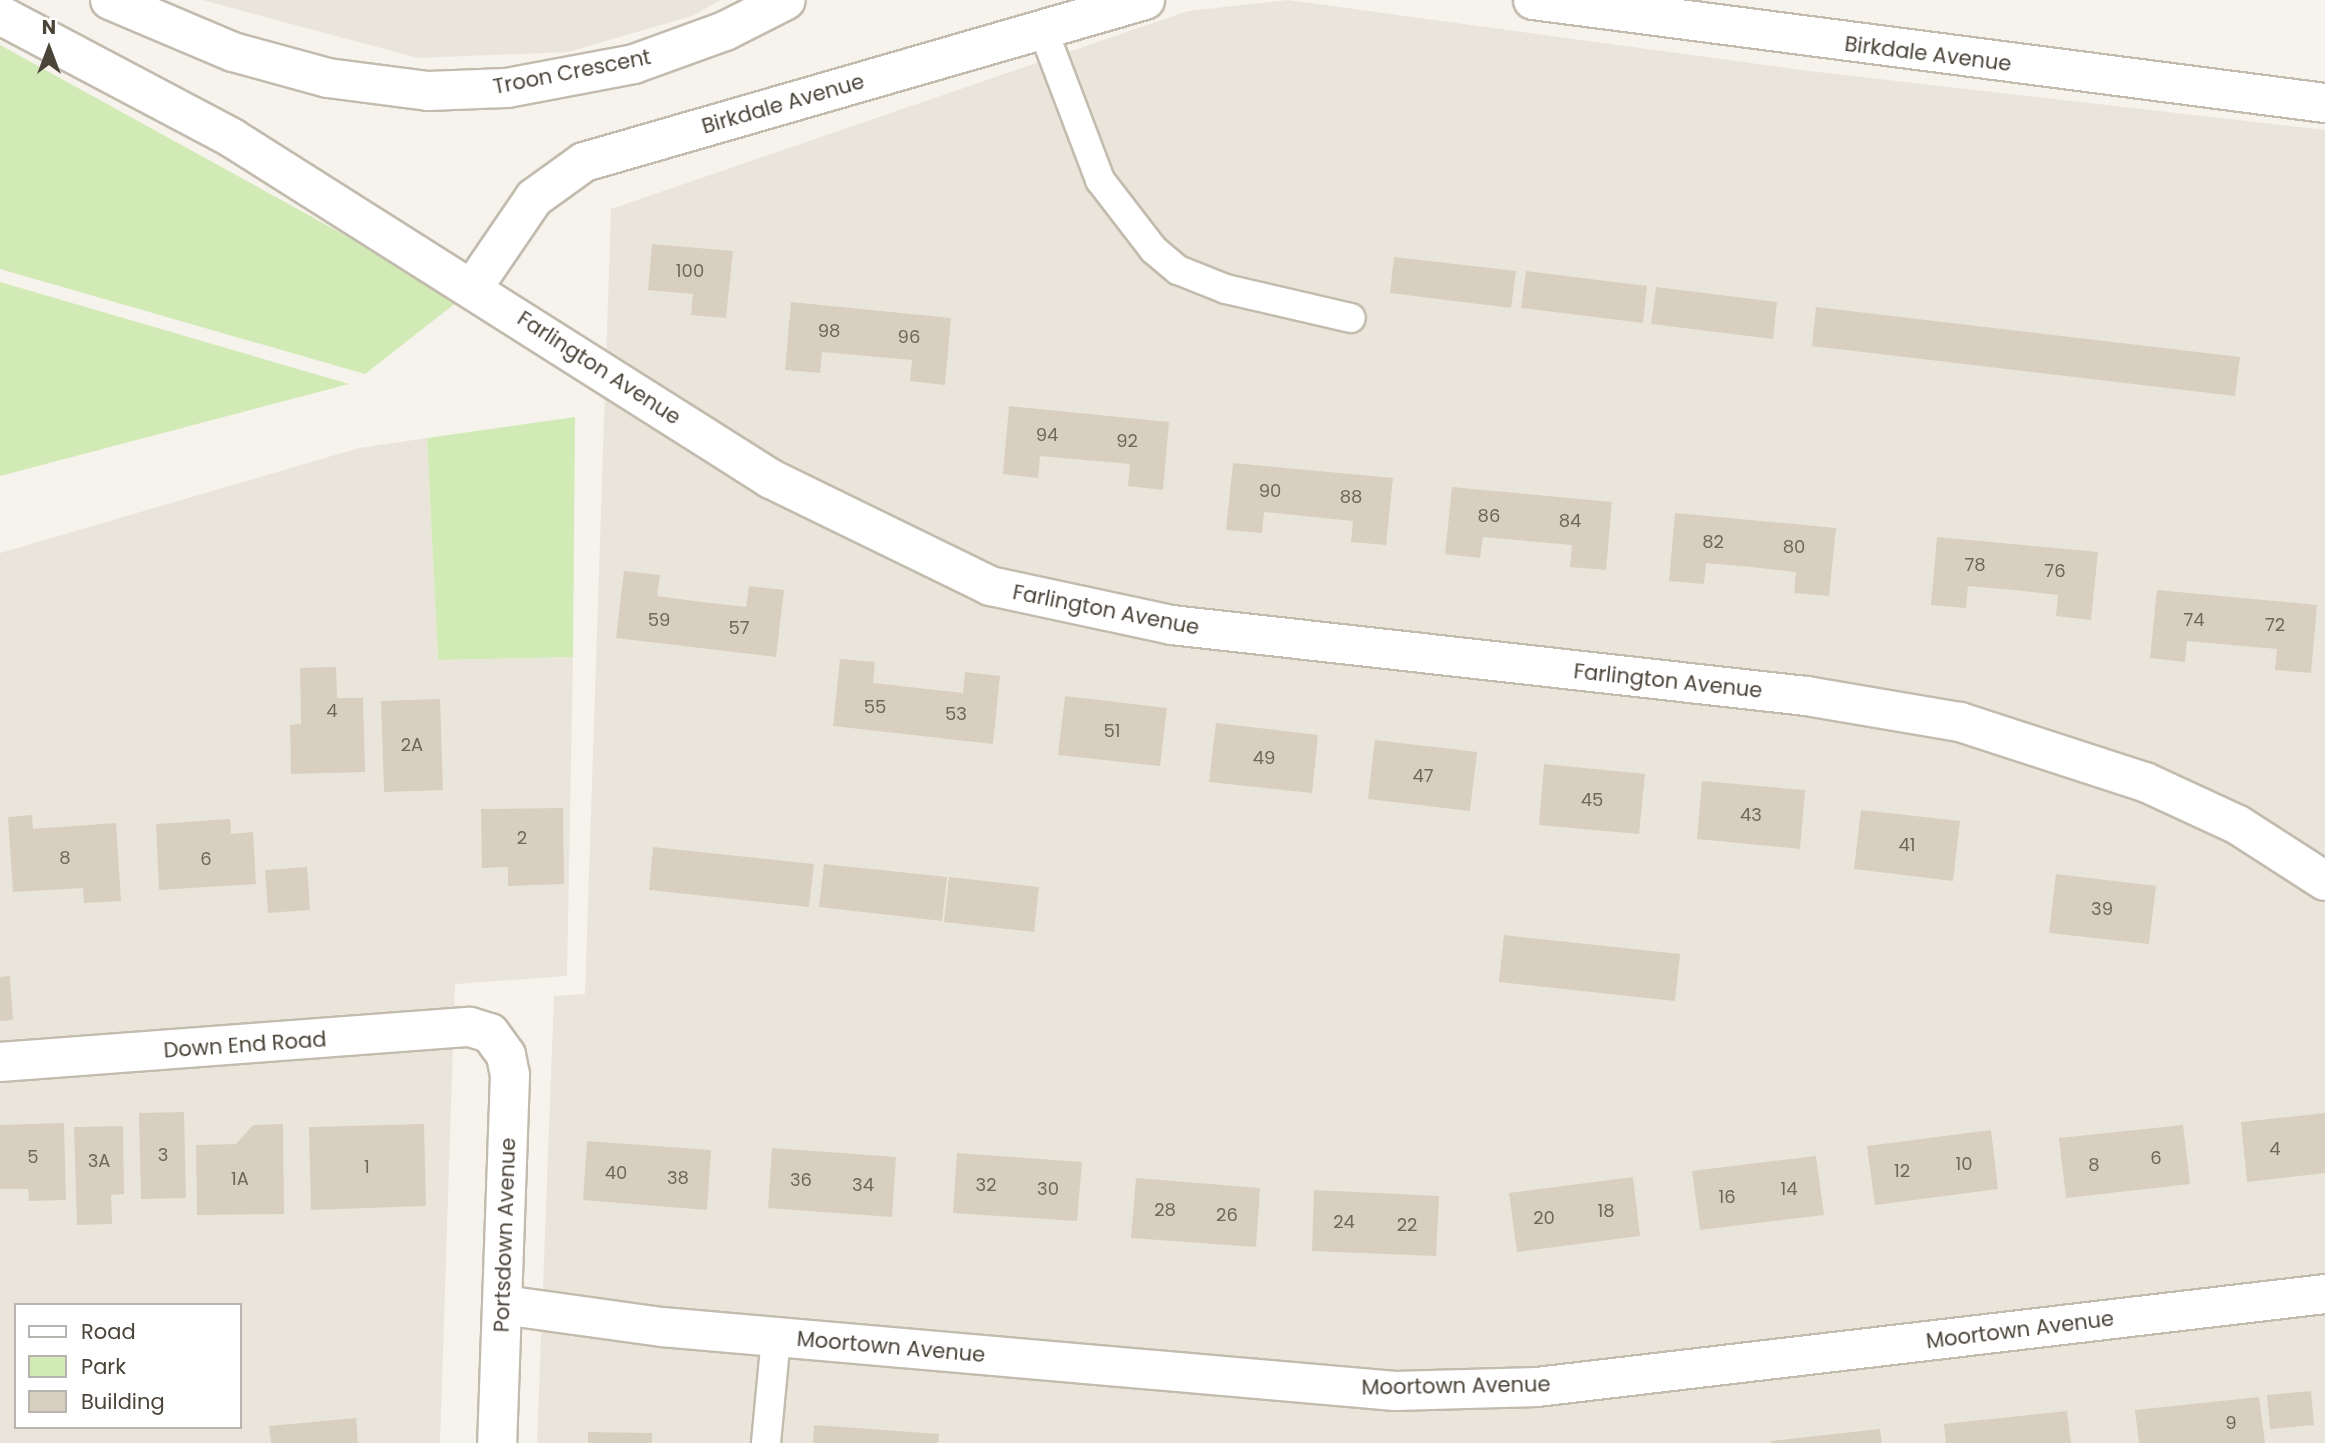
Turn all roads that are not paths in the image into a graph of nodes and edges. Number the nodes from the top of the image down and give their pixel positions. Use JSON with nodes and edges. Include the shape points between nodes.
{"nodes":[{"id":1,"x":110,"y":0,"type":"edge"},
{"id":2,"x":786,"y":0,"type":"edge"},
{"id":3,"x":1145,"y":0,"type":"edge"},
{"id":4,"x":1533,"y":0,"type":"edge"},
{"id":5,"x":0,"y":15,"type":"edge"},
{"id":6,"x":1060,"y":15,"type":"edge"},
{"id":7,"x":2325,"y":103,"type":"edge"},
{"id":8,"x":474,"y":286,"type":"junction"},
{"id":9,"x":1351,"y":317,"type":"dead end"},
{"id":10,"x":2325,"y":881,"type":"edge"},
{"id":11,"x":490,"y":1033,"type":"joint"},
{"id":12,"x":0,"y":1062,"type":"edge"},
{"id":13,"x":2325,"y":1294,"type":"edge"},
{"id":14,"x":503,"y":1305,"type":"junction"},
{"id":15,"x":776,"y":1337,"type":"junction"},
{"id":16,"x":497,"y":1443,"type":"edge"},
{"id":17,"x":766,"y":1443,"type":"edge"}],
"edges":[{"from":1,"to":2,"type":"street","name":"Troon Crescent","via":[[233,51],[328,78],[428,91],[507,88],[634,64],[725,31]]},
{"from":3,"to":6,"type":"street","name":"Birkdale Avenue"},
{"from":4,"to":7,"type":"street","name":"Birkdale Avenue"},
{"from":5,"to":8,"type":"street","name":"Farlington Avenue","via":[[232,138]]},
{"from":6,"to":8,"type":"street","name":"Birkdale Avenue","via":[[584,162],[534,198]]},
{"from":6,"to":9,"type":"lane","via":[[1100,180],[1154,250],[1178,270],[1226,289]]},
{"from":8,"to":10,"type":"street","name":"Farlington Avenue","via":[[771,479],[990,586],[1172,625],[1806,696],[1960,722],[2146,782],[2238,825]]},
{"from":11,"to":12,"type":"street","name":"Down End Road","via":[[470,1027]]},
{"from":11,"to":14,"type":"street","name":"Portsdown Avenue","via":[[506,1055],[510,1075]]},
{"from":13,"to":15,"type":"street","name":"Moortown Avenue","via":[[1537,1387],[1395,1391]]},
{"from":14,"to":15,"type":"street","name":"Moortown Avenue"},
{"from":14,"to":16,"type":"street","name":"Portsdown Avenue"},
{"from":15,"to":17,"type":"lane"}]}
